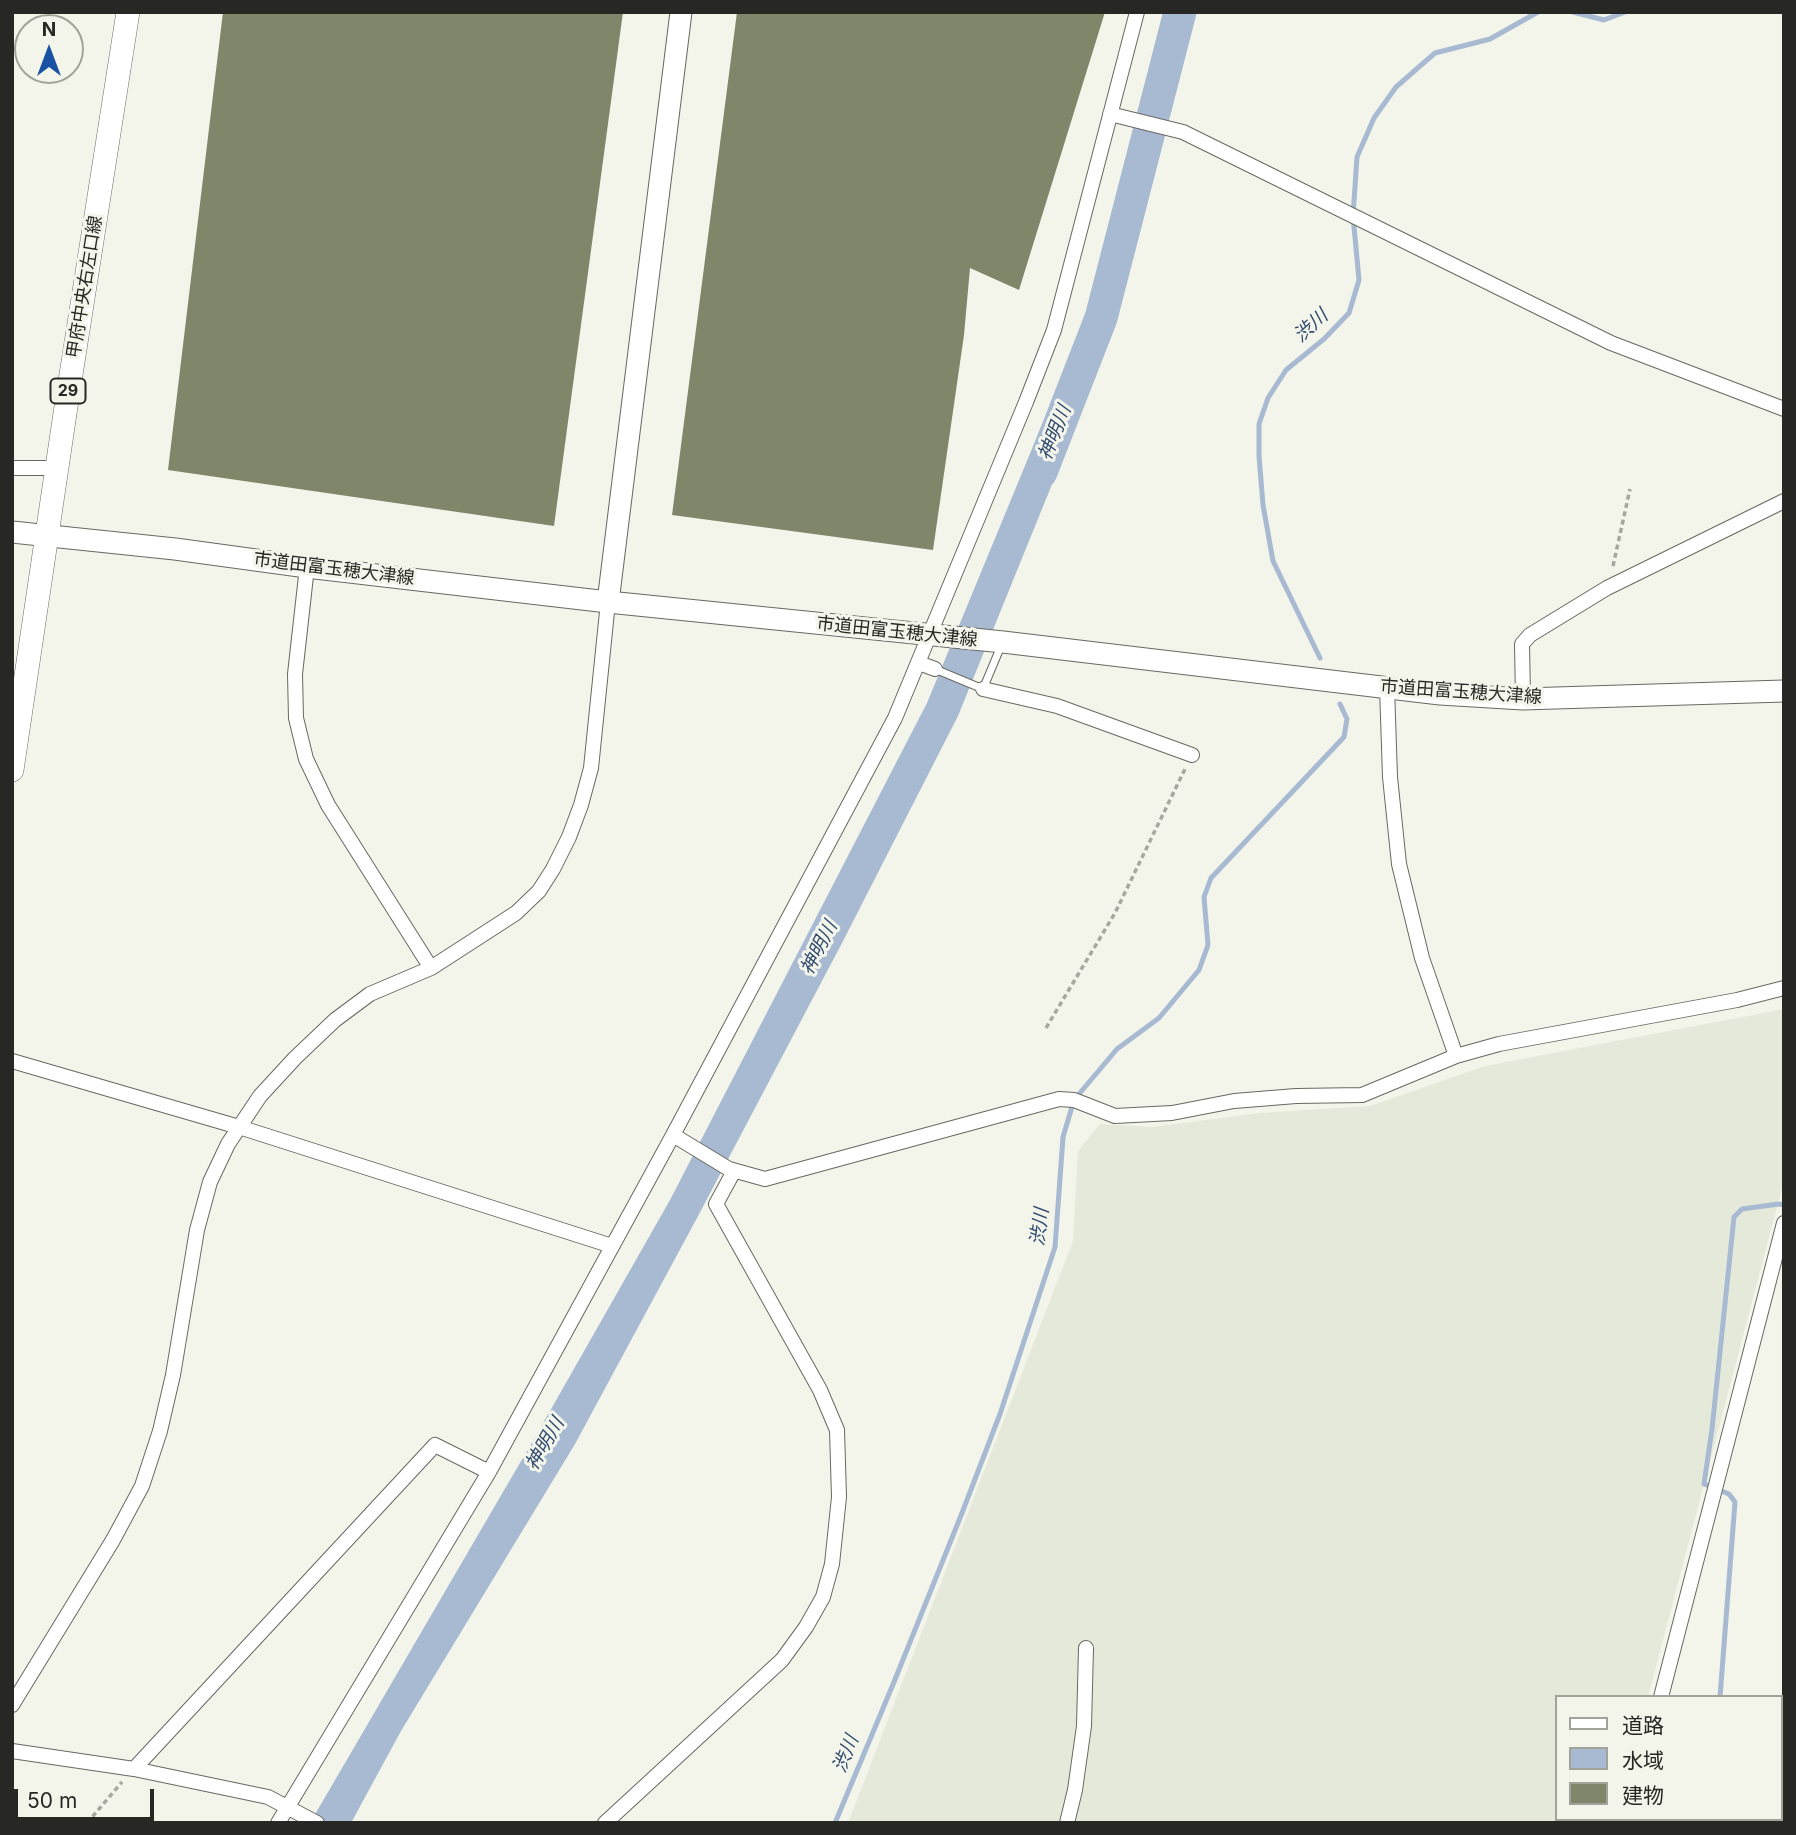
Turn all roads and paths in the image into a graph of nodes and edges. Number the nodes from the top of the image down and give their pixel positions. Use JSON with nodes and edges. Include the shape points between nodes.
{"nodes":[{"id":1,"x":128,"y":12,"type":"edge"},
{"id":2,"x":681,"y":12,"type":"edge"},
{"id":3,"x":1137,"y":12,"type":"edge"},
{"id":4,"x":1117,"y":115,"type":"junction"},
{"id":5,"x":1784,"y":409,"type":"edge"},
{"id":6,"x":12,"y":468,"type":"edge"},
{"id":7,"x":57,"y":468,"type":"junction"},
{"id":8,"x":1630,"y":489,"type":"dead end"},
{"id":9,"x":1784,"y":501,"type":"edge"},
{"id":10,"x":12,"y":533,"type":"edge"},
{"id":11,"x":48,"y":536,"type":"junction"},
{"id":12,"x":307,"y":567,"type":"junction"},
{"id":13,"x":1607,"y":589,"type":"junction"},
{"id":14,"x":608,"y":602,"type":"junction"},
{"id":15,"x":938,"y":635,"type":"junction"},
{"id":16,"x":1000,"y":642,"type":"junction"},
{"id":17,"x":919,"y":663,"type":"junction"},
{"id":18,"x":935,"y":669,"type":"joint"},
{"id":19,"x":1387,"y":687,"type":"junction"},
{"id":20,"x":979,"y":688,"type":"junction"},
{"id":21,"x":1784,"y":691,"type":"edge"},
{"id":22,"x":1522,"y":699,"type":"junction"},
{"id":23,"x":1192,"y":755,"type":"joint"},
{"id":24,"x":12,"y":769,"type":"edge"},
{"id":25,"x":431,"y":968,"type":"junction"},
{"id":26,"x":1784,"y":988,"type":"edge"},
{"id":27,"x":1046,"y":1028,"type":"dead end"},
{"id":28,"x":1456,"y":1056,"type":"junction"},
{"id":29,"x":12,"y":1060,"type":"edge"},
{"id":30,"x":239,"y":1126,"type":"junction"},
{"id":31,"x":678,"y":1139,"type":"junction"},
{"id":32,"x":732,"y":1170,"type":"junction"},
{"id":33,"x":1784,"y":1223,"type":"edge"},
{"id":34,"x":612,"y":1246,"type":"junction"},
{"id":35,"x":489,"y":1472,"type":"junction"},
{"id":36,"x":1086,"y":1648,"type":"dead end"},
{"id":37,"x":1662,"y":1695,"type":"edge"},
{"id":38,"x":12,"y":1705,"type":"edge"},
{"id":39,"x":12,"y":1751,"type":"edge"},
{"id":40,"x":134,"y":1769,"type":"junction"},
{"id":41,"x":295,"y":1810,"type":"junction"},
{"id":42,"x":87,"y":1823,"type":"edge"},
{"id":43,"x":278,"y":1823,"type":"edge"},
{"id":44,"x":317,"y":1823,"type":"edge"},
{"id":45,"x":605,"y":1823,"type":"edge"},
{"id":46,"x":1068,"y":1823,"type":"edge"}],
"edges":[{"from":1,"to":7,"type":"main road","name":"甲府中央右左口線","number":"29"},
{"from":2,"to":14,"type":"street"},
{"from":3,"to":4,"type":"street"},
{"from":4,"to":5,"type":"street","via":[[1183,132],[1611,343]]},
{"from":4,"to":15,"type":"street","via":[[1054,330]]},
{"from":6,"to":7,"type":"street"},
{"from":7,"to":11,"type":"main road","name":"甲府中央右左口線","number":"29"},
{"from":8,"to":13,"type":"path"},
{"from":9,"to":13,"type":"street"},
{"from":10,"to":11,"type":"street","name":"市道田富玉穂大津線"},
{"from":11,"to":12,"type":"street","name":"市道田富玉穂大津線"},
{"from":11,"to":24,"type":"main road","name":"甲府中央右左口線","number":"29"},
{"from":12,"to":14,"type":"street","name":"市道田富玉穂大津線"},
{"from":12,"to":25,"type":"street","via":[[295,674],[296,718],[306,759],[328,805]]},
{"from":13,"to":22,"type":"street","via":[[1530,635],[1522,645]]},
{"from":14,"to":15,"type":"street","name":"市道田富玉穂大津線"},
{"from":14,"to":25,"type":"street","via":[[591,768],[569,837],[539,891],[524,906]]},
{"from":15,"to":16,"type":"street","name":"市道田富玉穂大津線"},
{"from":15,"to":17,"type":"street"},
{"from":16,"to":19,"type":"street","name":"市道田富玉穂大津線"},
{"from":16,"to":20,"type":"lane"},
{"from":17,"to":18,"type":"street"},
{"from":17,"to":31,"type":"street"},
{"from":18,"to":20,"type":"lane"},
{"from":19,"to":22,"type":"street","name":"市道田富玉穂大津線"},
{"from":19,"to":28,"type":"street","via":[[1399,864],[1423,958]]},
{"from":20,"to":23,"type":"street","via":[[1057,706]]},
{"from":21,"to":22,"type":"street","name":"市道田富玉穂大津線"},
{"from":23,"to":27,"type":"path","via":[[1115,913]]},
{"from":25,"to":30,"type":"street","via":[[370,993],[335,1020],[260,1096]]},
{"from":26,"to":28,"type":"street"},
{"from":28,"to":32,"type":"street","via":[[1362,1095],[1234,1101],[1172,1113],[1115,1116],[1059,1099],[765,1179]]},
{"from":29,"to":30,"type":"street"},
{"from":30,"to":34,"type":"street"},
{"from":30,"to":38,"type":"street","via":[[210,1182],[197,1230],[173,1375],[142,1486]]},
{"from":31,"to":32,"type":"street"},
{"from":31,"to":34,"type":"street"},
{"from":32,"to":45,"type":"street","via":[[716,1203],[820,1390],[837,1430],[839,1497],[832,1564],[823,1597],[782,1660]]},
{"from":33,"to":37,"type":"street"},
{"from":34,"to":35,"type":"street"},
{"from":35,"to":40,"type":"street","via":[[435,1445]]},
{"from":35,"to":41,"type":"street"},
{"from":36,"to":46,"type":"street","via":[[1084,1726]]},
{"from":39,"to":40,"type":"street"},
{"from":40,"to":41,"type":"street","via":[[268,1797]]},
{"from":40,"to":42,"type":"path"},
{"from":41,"to":43,"type":"street"},
{"from":41,"to":44,"type":"street"}]}
